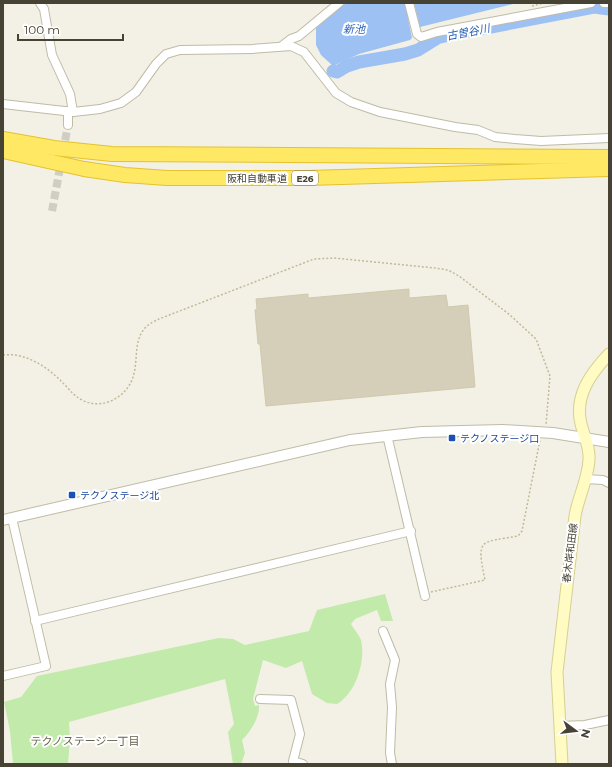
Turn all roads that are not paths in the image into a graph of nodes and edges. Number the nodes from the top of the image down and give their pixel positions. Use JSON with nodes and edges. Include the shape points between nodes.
{"nodes":[{"id":1,"x":40,"y":3,"type":"edge"},
{"id":2,"x":340,"y":3,"type":"edge"},
{"id":3,"x":409,"y":3,"type":"edge"},
{"id":4,"x":591,"y":3,"type":"edge"},
{"id":5,"x":604,"y":3,"type":"edge"},
{"id":6,"x":609,"y":4,"type":"edge"},
{"id":7,"x":282,"y":46,"type":"junction"},
{"id":8,"x":3,"y":104,"type":"edge"},
{"id":9,"x":71,"y":112,"type":"junction"},
{"id":10,"x":68,"y":125,"type":"tunnel mouth"},
{"id":11,"x":609,"y":138,"type":"edge"},
{"id":12,"x":3,"y":139,"type":"edge"},
{"id":13,"x":3,"y":151,"type":"edge"},
{"id":14,"x":609,"y":157,"type":"edge"},
{"id":15,"x":609,"y":168,"type":"edge"},
{"id":16,"x":609,"y":354,"type":"edge"},
{"id":17,"x":387,"y":435,"type":"junction"},
{"id":18,"x":585,"y":437,"type":"junction"},
{"id":19,"x":609,"y":442,"type":"edge"},
{"id":20,"x":584,"y":479,"type":"junction"},
{"id":21,"x":609,"y":483,"type":"edge"},
{"id":22,"x":7,"y":519,"type":"edge"},
{"id":23,"x":411,"y":531,"type":"junction"},
{"id":24,"x":425,"y":596,"type":"road end"},
{"id":25,"x":35,"y":621,"type":"junction"},
{"id":26,"x":383,"y":631,"type":"dead end"},
{"id":27,"x":3,"y":676,"type":"edge"},
{"id":28,"x":260,"y":699,"type":"dead end"},
{"id":29,"x":609,"y":720,"type":"edge"},
{"id":30,"x":559,"y":726,"type":"junction"},
{"id":31,"x":303,"y":764,"type":"edge"},
{"id":32,"x":392,"y":764,"type":"edge"},
{"id":33,"x":562,"y":764,"type":"edge"}],
"edges":[{"from":1,"to":9,"type":"street","via":[[44,9],[52,55],[70,94]]},
{"from":2,"to":7,"type":"street"},
{"from":3,"to":4,"type":"street","via":[[417,34],[421,37]]},
{"from":5,"to":6,"type":"street"},
{"from":7,"to":9,"type":"street","via":[[180,50],[166,54],[136,92],[121,103],[100,109]]},
{"from":7,"to":11,"type":"street","via":[[295,47],[304,52],[336,93],[351,102],[380,112],[478,130],[496,137],[541,141]]},
{"from":8,"to":9,"type":"street"},
{"from":9,"to":10,"type":"street"},
{"from":12,"to":14,"type":"highway","via":[[112,154]]},
{"from":13,"to":15,"type":"highway","name":"阪和自動車道","number":"E26","via":[[125,176],[167,178],[308,178]]},
{"from":16,"to":18,"type":"main road","name":"春木岸和田線","via":[[594,370],[581,395],[579,408]]},
{"from":17,"to":18,"type":"street","via":[[452,431],[543,432]]},
{"from":17,"to":22,"type":"street","via":[[316,446]]},
{"from":17,"to":23,"type":"street"},
{"from":18,"to":19,"type":"street"},
{"from":18,"to":20,"type":"main road","name":"春木岸和田線","via":[[589,462]]},
{"from":20,"to":21,"type":"street","via":[[603,480]]},
{"from":20,"to":30,"type":"main road","name":"春木岸和田線","via":[[575,516],[559,644]]},
{"from":22,"to":25,"type":"street"},
{"from":23,"to":24,"type":"street"},
{"from":23,"to":25,"type":"street"},
{"from":25,"to":27,"type":"street","via":[[46,666]]},
{"from":26,"to":32,"type":"street","via":[[395,660],[390,684]]},
{"from":28,"to":31,"type":"street","via":[[291,700],[300,734],[292,761]]},
{"from":29,"to":30,"type":"street","via":[[585,725]]},
{"from":30,"to":33,"type":"main road","name":"春木岸和田線"}]}
